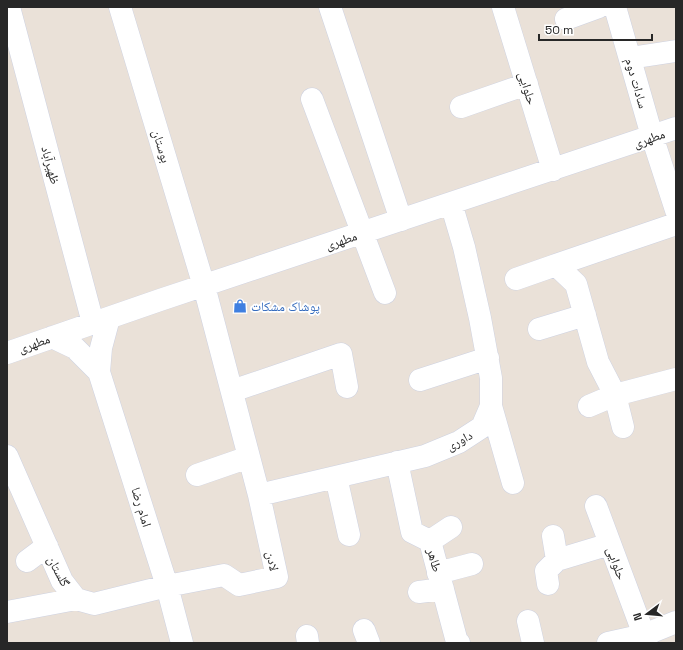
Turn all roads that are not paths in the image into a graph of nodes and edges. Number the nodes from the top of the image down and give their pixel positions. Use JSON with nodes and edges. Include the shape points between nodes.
{"nodes":[{"id":1,"x":9,"y":7,"type":"edge"},
{"id":2,"x":120,"y":7,"type":"edge"},
{"id":3,"x":330,"y":7,"type":"edge"},
{"id":4,"x":503,"y":7,"type":"edge"},
{"id":5,"x":599,"y":7,"type":"edge"},
{"id":6,"x":615,"y":7,"type":"edge"},
{"id":7,"x":566,"y":19,"type":"dead end"},
{"id":8,"x":676,"y":51,"type":"edge"},
{"id":9,"x":630,"y":58,"type":"junction"},
{"id":10,"x":527,"y":84,"type":"junction"},
{"id":11,"x":312,"y":99,"type":"dead end"},
{"id":12,"x":461,"y":107,"type":"dead end"},
{"id":13,"x":676,"y":128,"type":"edge"},
{"id":14,"x":652,"y":136,"type":"junction"},
{"id":15,"x":553,"y":170,"type":"junction"},
{"id":16,"x":451,"y":204,"type":"junction"},
{"id":17,"x":675,"y":204,"type":"edge"},
{"id":18,"x":401,"y":220,"type":"junction"},
{"id":19,"x":676,"y":224,"type":"edge"},
{"id":20,"x":364,"y":233,"type":"junction"},
{"id":21,"x":556,"y":265,"type":"junction"},
{"id":22,"x":516,"y":279,"type":"dead end"},
{"id":23,"x":204,"y":286,"type":"junction"},
{"id":24,"x":385,"y":293,"type":"dead end"},
{"id":25,"x":585,"y":315,"type":"junction"},
{"id":26,"x":101,"y":320,"type":"junction"},
{"id":27,"x":539,"y":329,"type":"dead end"},
{"id":28,"x":52,"y":337,"type":"junction"},
{"id":29,"x":7,"y":353,"type":"edge"},
{"id":30,"x":488,"y":358,"type":"junction"},
{"id":31,"x":99,"y":372,"type":"junction"},
{"id":32,"x":676,"y":379,"type":"edge"},
{"id":33,"x":420,"y":380,"type":"dead end"},
{"id":34,"x":347,"y":387,"type":"dead end"},
{"id":35,"x":232,"y":391,"type":"junction"},
{"id":36,"x":616,"y":395,"type":"junction"},
{"id":37,"x":491,"y":406,"type":"junction"},
{"id":38,"x":589,"y":406,"type":"dead end"},
{"id":39,"x":623,"y":427,"type":"dead end"},
{"id":40,"x":7,"y":456,"type":"edge"},
{"id":41,"x":249,"y":457,"type":"junction"},
{"id":42,"x":397,"y":462,"type":"junction"},
{"id":43,"x":197,"y":475,"type":"dead end"},
{"id":44,"x":336,"y":477,"type":"junction"},
{"id":45,"x":513,"y":483,"type":"dead end"},
{"id":46,"x":259,"y":495,"type":"junction"},
{"id":47,"x":596,"y":506,"type":"dead end"},
{"id":48,"x":451,"y":527,"type":"dead end"},
{"id":49,"x":349,"y":535,"type":"dead end"},
{"id":50,"x":553,"y":536,"type":"dead end"},
{"id":51,"x":430,"y":541,"type":"junction"},
{"id":52,"x":610,"y":544,"type":"junction"},
{"id":53,"x":47,"y":546,"type":"junction"},
{"id":54,"x":557,"y":560,"type":"junction"},
{"id":55,"x":27,"y":561,"type":"dead end"},
{"id":56,"x":472,"y":564,"type":"dead end"},
{"id":57,"x":440,"y":581,"type":"junction"},
{"id":58,"x":548,"y":584,"type":"dead end"},
{"id":59,"x":167,"y":586,"type":"junction"},
{"id":60,"x":419,"y":592,"type":"dead end"},
{"id":61,"x":76,"y":599,"type":"junction"},
{"id":62,"x":7,"y":612,"type":"edge"},
{"id":63,"x":528,"y":621,"type":"dead end"},
{"id":64,"x":676,"y":622,"type":"edge"},
{"id":65,"x":646,"y":639,"type":"edge"},
{"id":66,"x":182,"y":643,"type":"edge"},
{"id":67,"x":459,"y":643,"type":"edge"},
{"id":68,"x":534,"y":643,"type":"edge"},
{"id":69,"x":608,"y":643,"type":"edge"}],
"edges":[{"from":1,"to":26,"type":"street","name":"ظهیرآباد"},
{"from":2,"to":23,"type":"street","name":"بوستان"},
{"from":3,"to":18,"type":"street"},
{"from":4,"to":10,"type":"street","name":"حلوایی"},
{"from":5,"to":7,"type":"street"},
{"from":6,"to":9,"type":"street","name":"سادات دوم"},
{"from":8,"to":9,"type":"street"},
{"from":9,"to":14,"type":"street","name":"سادات دوم"},
{"from":10,"to":12,"type":"street"},
{"from":10,"to":15,"type":"street","name":"حلوایی"},
{"from":11,"to":20,"type":"street"},
{"from":13,"to":14,"type":"street","name":"مطهری"},
{"from":14,"to":15,"type":"street","name":"مطهری"},
{"from":14,"to":17,"type":"street","name":"سادات دوم"},
{"from":15,"to":16,"type":"street","name":"مطهری"},
{"from":16,"to":18,"type":"street","name":"مطهری"},
{"from":16,"to":30,"type":"street","name":"داوری","via":[[464,246]]},
{"from":18,"to":20,"type":"street","name":"مطهری"},
{"from":19,"to":21,"type":"street"},
{"from":20,"to":23,"type":"street","name":"مطهری"},
{"from":20,"to":24,"type":"street"},
{"from":21,"to":22,"type":"street"},
{"from":21,"to":25,"type":"street","via":[[576,284]]},
{"from":23,"to":26,"type":"street","name":"مطهری"},
{"from":23,"to":35,"type":"street","name":"لادن"},
{"from":25,"to":27,"type":"street"},
{"from":25,"to":36,"type":"street","via":[[598,362]]},
{"from":26,"to":28,"type":"street","name":"مطهری"},
{"from":26,"to":31,"type":"street"},
{"from":28,"to":29,"type":"street","name":"مطهری"},
{"from":28,"to":31,"type":"street","via":[[75,348]]},
{"from":30,"to":33,"type":"street"},
{"from":30,"to":37,"type":"street","name":"داوری"},
{"from":31,"to":59,"type":"street","name":"امام رضا"},
{"from":32,"to":36,"type":"street"},
{"from":34,"to":35,"type":"street","via":[[341,354]]},
{"from":35,"to":41,"type":"street","name":"لادن"},
{"from":36,"to":38,"type":"street"},
{"from":36,"to":39,"type":"street"},
{"from":37,"to":42,"type":"street","name":"داوری","via":[[482,427],[459,442],[425,456]]},
{"from":37,"to":45,"type":"street"},
{"from":40,"to":53,"type":"street","name":"گلستان"},
{"from":41,"to":43,"type":"street"},
{"from":41,"to":46,"type":"street","name":"لادن"},
{"from":42,"to":44,"type":"street","name":"داوری"},
{"from":42,"to":51,"type":"street","name":"طاهر","via":[[412,532]]},
{"from":44,"to":46,"type":"street","name":"داوری"},
{"from":44,"to":49,"type":"street"},
{"from":46,"to":59,"type":"street","name":"لادن","via":[[277,577],[239,585],[224,575]]},
{"from":47,"to":52,"type":"street","name":"حلوایی"},
{"from":48,"to":51,"type":"street"},
{"from":50,"to":54,"type":"street"},
{"from":51,"to":57,"type":"street","name":"طاهر"},
{"from":52,"to":54,"type":"street"},
{"from":52,"to":65,"type":"street","name":"حلوایی"},
{"from":53,"to":55,"type":"street"},
{"from":53,"to":61,"type":"street","name":"گلستان","via":[[62,581]]},
{"from":54,"to":58,"type":"street","via":[[546,571]]},
{"from":56,"to":57,"type":"street"},
{"from":57,"to":60,"type":"street"},
{"from":57,"to":67,"type":"street","name":"طاهر"},
{"from":59,"to":61,"type":"street","name":"گلستان","via":[[94,604]]},
{"from":59,"to":66,"type":"street","name":"امام رضا"},
{"from":61,"to":62,"type":"street"},
{"from":63,"to":68,"type":"street"},
{"from":64,"to":65,"type":"street"},
{"from":65,"to":69,"type":"street"}]}
